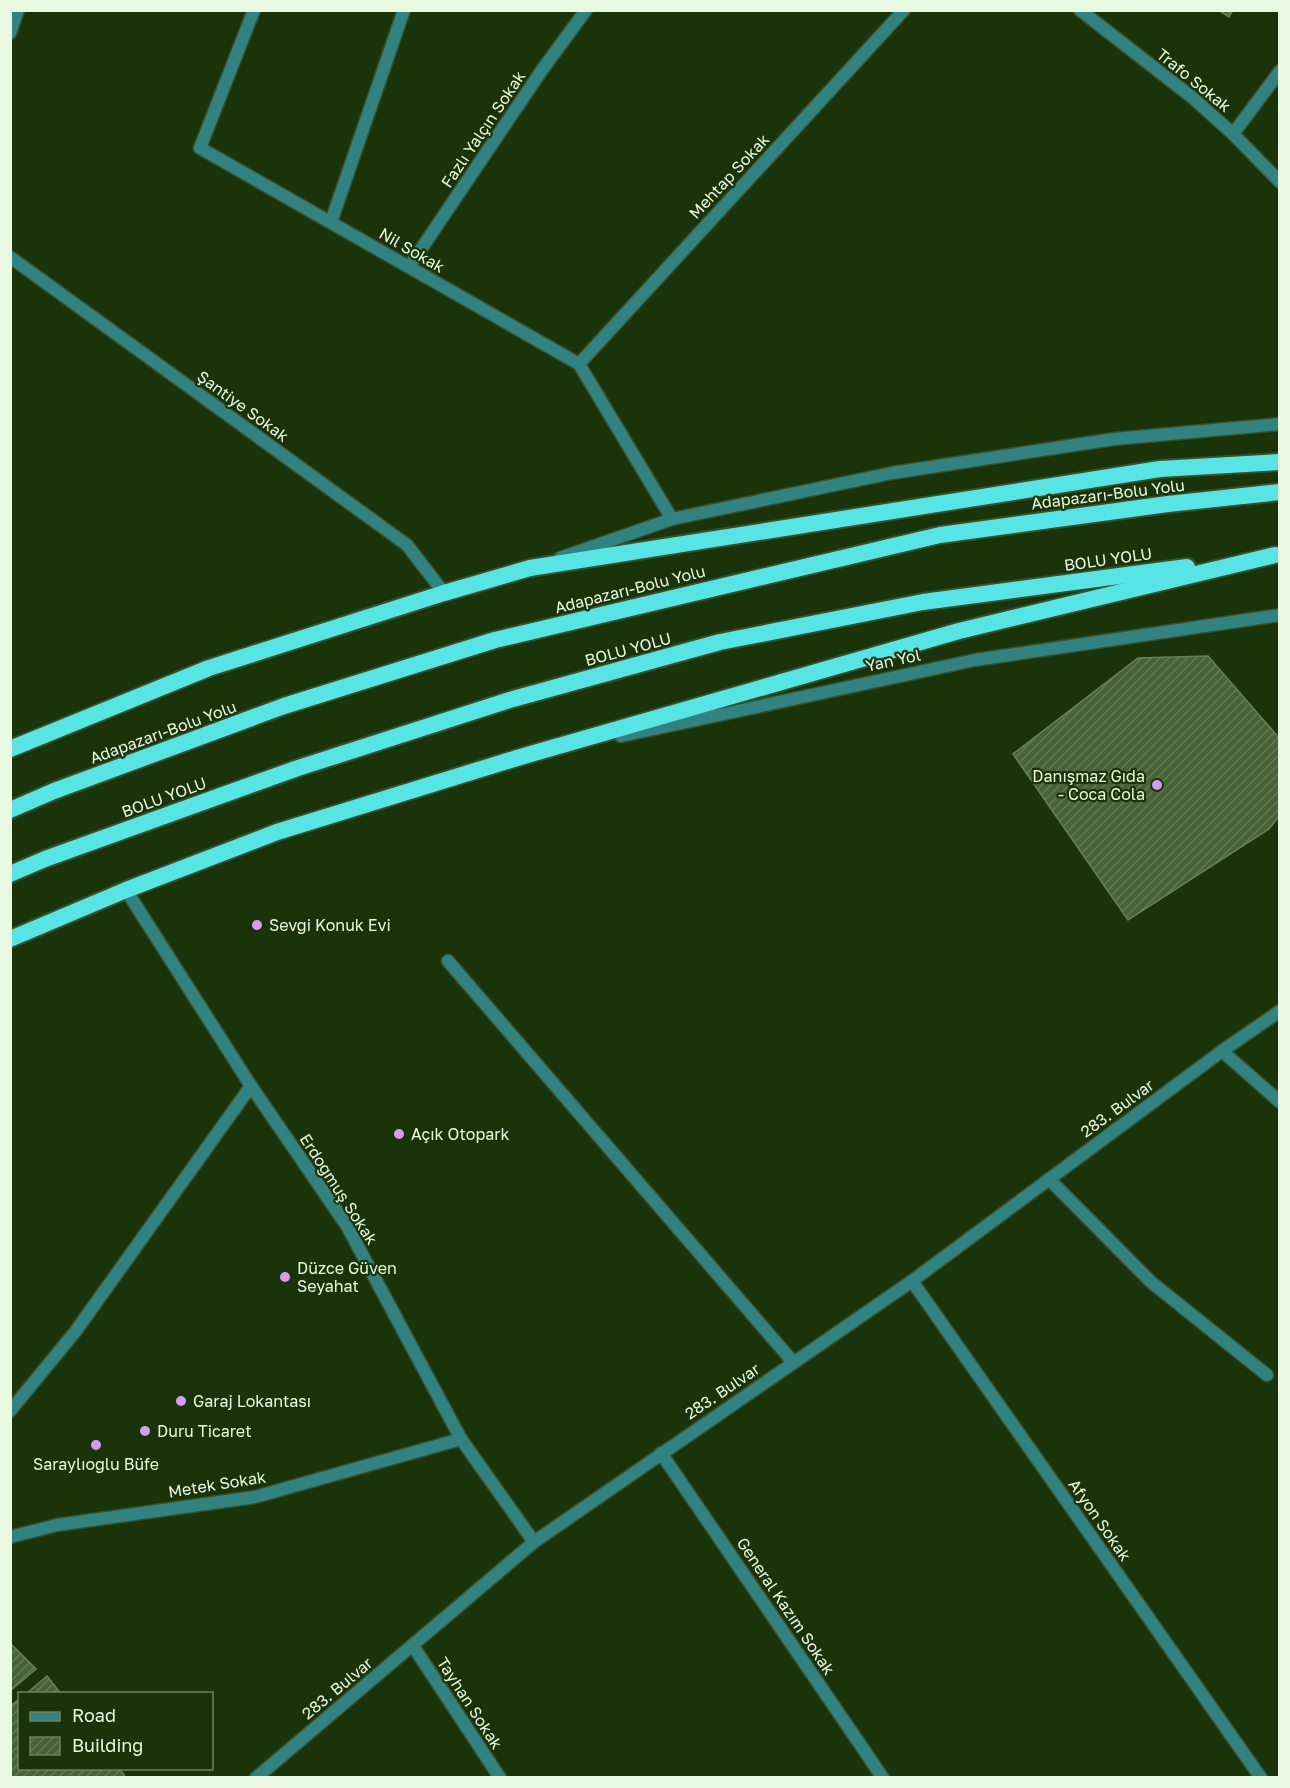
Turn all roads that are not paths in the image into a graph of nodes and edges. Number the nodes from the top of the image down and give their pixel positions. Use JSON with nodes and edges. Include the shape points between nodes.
{"nodes":[{"id":1,"x":18,"y":10,"type":"edge"},
{"id":2,"x":254,"y":10,"type":"edge"},
{"id":3,"x":404,"y":10,"type":"edge"},
{"id":4,"x":586,"y":10,"type":"edge"},
{"id":5,"x":904,"y":10,"type":"edge"},
{"id":6,"x":1080,"y":10,"type":"edge"},
{"id":7,"x":10,"y":33,"type":"edge"},
{"id":8,"x":1280,"y":71,"type":"edge"},
{"id":9,"x":1233,"y":134,"type":"junction"},
{"id":10,"x":1280,"y":182,"type":"edge"},
{"id":11,"x":331,"y":222,"type":"junction"},
{"id":12,"x":10,"y":257,"type":"edge"},
{"id":13,"x":410,"y":267,"type":"junction"},
{"id":14,"x":579,"y":364,"type":"junction"},
{"id":15,"x":1280,"y":424,"type":"edge"},
{"id":16,"x":1280,"y":462,"type":"edge"},
{"id":17,"x":1280,"y":492,"type":"edge"},
{"id":18,"x":672,"y":519,"type":"junction"},
{"id":19,"x":1277,"y":555,"type":"edge"},
{"id":20,"x":530,"y":568,"type":"junction"},
{"id":21,"x":444,"y":593,"type":"junction"},
{"id":22,"x":1280,"y":615,"type":"edge"},
{"id":23,"x":10,"y":749,"type":"edge"},
{"id":24,"x":517,"y":758,"type":"junction"},
{"id":25,"x":10,"y":810,"type":"edge"},
{"id":26,"x":10,"y":874,"type":"edge"},
{"id":27,"x":126,"y":890,"type":"junction"},
{"id":28,"x":10,"y":939,"type":"edge"},
{"id":29,"x":448,"y":961,"type":"dead end"},
{"id":30,"x":1280,"y":1011,"type":"edge"},
{"id":31,"x":1222,"y":1051,"type":"junction"},
{"id":32,"x":251,"y":1086,"type":"junction"},
{"id":33,"x":1280,"y":1102,"type":"edge"},
{"id":34,"x":1049,"y":1179,"type":"junction"},
{"id":35,"x":912,"y":1281,"type":"junction"},
{"id":36,"x":794,"y":1362,"type":"junction"},
{"id":37,"x":1268,"y":1375,"type":"dead end"},
{"id":38,"x":10,"y":1411,"type":"edge"},
{"id":39,"x":461,"y":1439,"type":"junction"},
{"id":40,"x":661,"y":1453,"type":"junction"},
{"id":41,"x":10,"y":1537,"type":"edge"},
{"id":42,"x":534,"y":1542,"type":"junction"},
{"id":43,"x":413,"y":1646,"type":"junction"},
{"id":44,"x":256,"y":1778,"type":"edge"},
{"id":45,"x":500,"y":1778,"type":"edge"},
{"id":46,"x":883,"y":1778,"type":"edge"},
{"id":47,"x":1261,"y":1778,"type":"edge"}],
"edges":[{"from":1,"to":7,"type":"street"},
{"from":2,"to":11,"type":"street","name":"Nil Sokak","via":[[200,148]]},
{"from":3,"to":11,"type":"street"},
{"from":4,"to":13,"type":"street","name":"Fazlı Yalçın Sokak"},
{"from":5,"to":14,"type":"street","name":"Mehtap Sokak"},
{"from":6,"to":9,"type":"street","name":"Trafo Sokak"},
{"from":8,"to":9,"type":"street"},
{"from":9,"to":10,"type":"street","name":"Trafo Sokak"},
{"from":11,"to":13,"type":"street","name":"Nil Sokak"},
{"from":12,"to":21,"type":"street","name":"Şantiye Sokak","via":[[407,545]]},
{"from":13,"to":14,"type":"street","name":"Nil Sokak"},
{"from":14,"to":18,"type":"street","name":"Nil Sokak"},
{"from":15,"to":18,"type":"street","via":[[1114,439],[903,472]]},
{"from":16,"to":20,"type":"highway","via":[[1160,469]]},
{"from":17,"to":25,"type":"highway","name":"Adapazarı-Bolu Yolu","via":[[940,534],[495,640],[284,706]]},
{"from":18,"to":20,"type":"street"},
{"from":19,"to":24,"type":"highway","via":[[958,631]]},
{"from":19,"to":26,"type":"highway","name":"BOLU YOLU","via":[[923,602],[720,642],[513,699],[298,768]]},
{"from":20,"to":21,"type":"highway"},
{"from":21,"to":23,"type":"highway","via":[[209,668]]},
{"from":22,"to":24,"type":"street","name":"Yan Yol","via":[[975,660]]},
{"from":24,"to":27,"type":"highway","via":[[277,832]]},
{"from":27,"to":28,"type":"highway"},
{"from":27,"to":32,"type":"street","name":"Erdoğmuş Sokak"},
{"from":29,"to":36,"type":"street"},
{"from":30,"to":31,"type":"street","name":"283. Bulvar"},
{"from":31,"to":33,"type":"street"},
{"from":31,"to":34,"type":"street","name":"283. Bulvar"},
{"from":32,"to":38,"type":"street","via":[[75,1332]]},
{"from":32,"to":39,"type":"street","name":"Erdoğmuş Sokak","via":[[347,1226]]},
{"from":34,"to":35,"type":"street","name":"283. Bulvar"},
{"from":34,"to":37,"type":"street","via":[[1151,1282]]},
{"from":35,"to":36,"type":"street","name":"283. Bulvar"},
{"from":35,"to":47,"type":"street","name":"Afyon Sokak"},
{"from":36,"to":40,"type":"street","name":"283. Bulvar"},
{"from":39,"to":41,"type":"street","name":"Metek Sokak","via":[[255,1497],[57,1525]]},
{"from":39,"to":42,"type":"street","name":"Erdoğmuş Sokak"},
{"from":40,"to":42,"type":"street","name":"283. Bulvar"},
{"from":40,"to":46,"type":"street","name":"General Kazım Sokak"},
{"from":42,"to":43,"type":"street","name":"283. Bulvar"},
{"from":43,"to":44,"type":"street","name":"283. Bulvar"},
{"from":43,"to":45,"type":"street","name":"Tayhan Sokak"}]}
